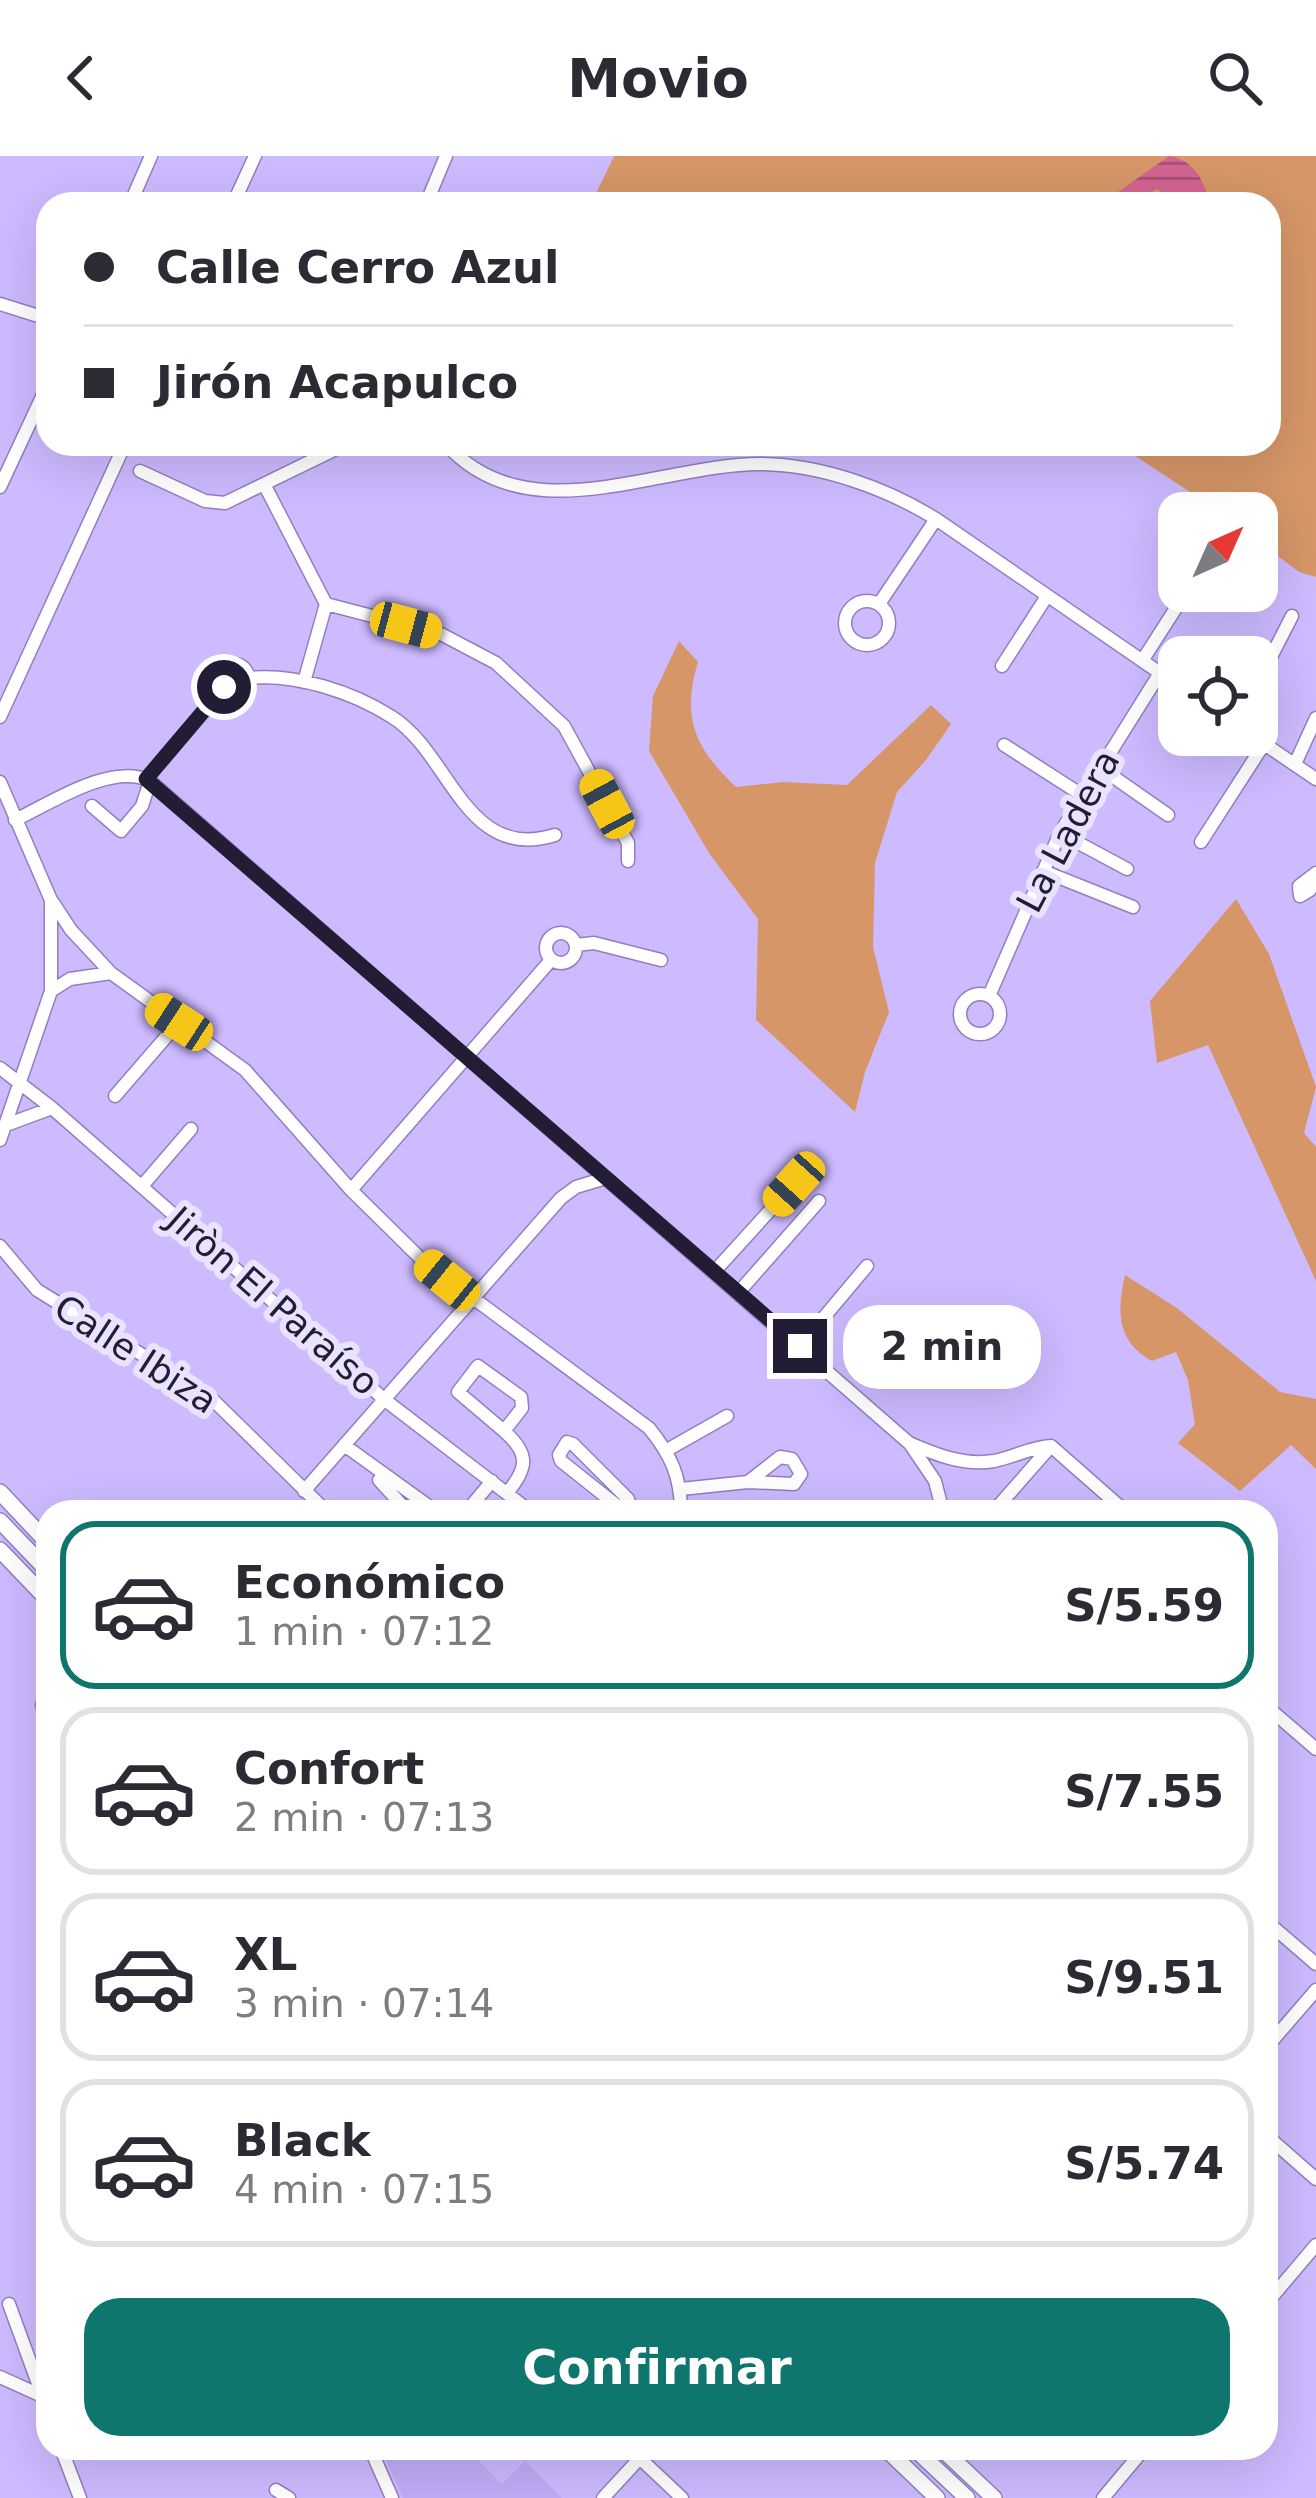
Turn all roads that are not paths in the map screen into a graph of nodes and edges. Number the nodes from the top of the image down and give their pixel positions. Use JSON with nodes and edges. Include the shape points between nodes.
{"nodes":[{"id":1,"x":151,"y":156,"type":"edge"},
{"id":2,"x":255,"y":156,"type":"edge"},
{"id":3,"x":446,"y":156,"type":"edge"},
{"id":4,"x":135,"y":192,"type":"edge"},
{"id":5,"x":238,"y":192,"type":"edge"},
{"id":6,"x":431,"y":192,"type":"edge"},
{"id":7,"x":0,"y":304,"type":"edge"},
{"id":8,"x":36,"y":314,"type":"edge"},
{"id":9,"x":36,"y":410,"type":"edge"},
{"id":10,"x":119,"y":456,"type":"edge"},
{"id":11,"x":321,"y":456,"type":"edge"},
{"id":12,"x":461,"y":456,"type":"edge"},
{"id":13,"x":140,"y":471,"type":"dead end"},
{"id":14,"x":264,"y":484,"type":"junction"},
{"id":15,"x":0,"y":487,"type":"edge"},
{"id":16,"x":935,"y":519,"type":"junction"},
{"id":17,"x":1048,"y":596,"type":"junction"},
{"id":18,"x":326,"y":604,"type":"junction"},
{"id":19,"x":879,"y":604,"type":"dead end"},
{"id":20,"x":1169,"y":612,"type":"edge"},
{"id":21,"x":1292,"y":616,"type":"dead end"},
{"id":22,"x":1278,"y":643,"type":"edge"},
{"id":23,"x":1142,"y":661,"type":"junction"},
{"id":24,"x":1002,"y":666,"type":"dead end"},
{"id":25,"x":1158,"y":672,"type":"edge"},
{"id":26,"x":1158,"y":676,"type":"edge"},
{"id":27,"x":248,"y":678,"type":"junction"},
{"id":28,"x":304,"y":682,"type":"junction"},
{"id":29,"x":224,"y":687,"type":"junction"},
{"id":30,"x":0,"y":716,"type":"edge"},
{"id":31,"x":1316,"y":718,"type":"edge"},
{"id":32,"x":1004,"y":745,"type":"dead end"},
{"id":33,"x":1278,"y":753,"type":"edge"},
{"id":34,"x":1249,"y":756,"type":"edge"},
{"id":35,"x":1295,"y":764,"type":"junction"},
{"id":36,"x":1099,"y":766,"type":"junction"},
{"id":37,"x":1316,"y":779,"type":"edge"},
{"id":38,"x":148,"y":780,"type":"junction"},
{"id":39,"x":0,"y":782,"type":"edge"},
{"id":40,"x":1082,"y":795,"type":"junction"},
{"id":41,"x":92,"y":806,"type":"dead end"},
{"id":42,"x":1168,"y":815,"type":"dead end"},
{"id":43,"x":15,"y":820,"type":"junction"},
{"id":44,"x":1060,"y":832,"type":"junction"},
{"id":45,"x":555,"y":835,"type":"dead end"},
{"id":46,"x":1201,"y":842,"type":"dead end"},
{"id":47,"x":628,"y":861,"type":"dead end"},
{"id":48,"x":1127,"y":869,"type":"dead end"},
{"id":49,"x":1043,"y":872,"type":"junction"},
{"id":50,"x":51,"y":900,"type":"junction"},
{"id":51,"x":1133,"y":907,"type":"dead end"},
{"id":52,"x":576,"y":945,"type":"junction"},
{"id":53,"x":551,"y":960,"type":"junction"},
{"id":54,"x":661,"y":960,"type":"dead end"},
{"id":55,"x":111,"y":973,"type":"junction"},
{"id":56,"x":51,"y":991,"type":"junction"},
{"id":57,"x":989,"y":996,"type":"dead end"},
{"id":58,"x":179,"y":1022,"type":"junction"},
{"id":59,"x":467,"y":1056,"type":"junction"},
{"id":60,"x":0,"y":1068,"type":"edge"},
{"id":61,"x":21,"y":1083,"type":"junction"},
{"id":62,"x":0,"y":1094,"type":"edge"},
{"id":63,"x":115,"y":1096,"type":"dead end"},
{"id":64,"x":52,"y":1108,"type":"junction"},
{"id":65,"x":5,"y":1125,"type":"junction"},
{"id":66,"x":191,"y":1129,"type":"dead end"},
{"id":67,"x":0,"y":1141,"type":"edge"},
{"id":68,"x":606,"y":1178,"type":"junction"},
{"id":69,"x":794,"y":1184,"type":"dead end"},
{"id":70,"x":142,"y":1186,"type":"junction"},
{"id":71,"x":351,"y":1190,"type":"junction"},
{"id":72,"x":819,"y":1201,"type":"dead end"},
{"id":73,"x":0,"y":1246,"type":"edge"},
{"id":74,"x":867,"y":1266,"type":"dead end"},
{"id":75,"x":714,"y":1272,"type":"junction"},
{"id":76,"x":738,"y":1293,"type":"junction"},
{"id":77,"x":471,"y":1300,"type":"junction"},
{"id":78,"x":800,"y":1346,"type":"junction"},
{"id":79,"x":385,"y":1400,"type":"junction"},
{"id":80,"x":727,"y":1416,"type":"dead end"},
{"id":81,"x":504,"y":1431,"type":"junction"},
{"id":82,"x":909,"y":1443,"type":"junction"},
{"id":83,"x":344,"y":1445,"type":"junction"},
{"id":84,"x":1051,"y":1446,"type":"junction"},
{"id":85,"x":667,"y":1450,"type":"junction"},
{"id":86,"x":362,"y":1461,"type":"junction"},
{"id":87,"x":492,"y":1481,"type":"junction"},
{"id":88,"x":748,"y":1482,"type":"dead end"},
{"id":89,"x":681,"y":1489,"type":"junction"},
{"id":90,"x":304,"y":1491,"type":"junction"},
{"id":91,"x":0,"y":1492,"type":"edge"},
{"id":92,"x":507,"y":1493,"type":"junction"},
{"id":93,"x":314,"y":1500,"type":"edge"},
{"id":94,"x":397,"y":1500,"type":"edge"},
{"id":95,"x":419,"y":1500,"type":"edge"},
{"id":96,"x":476,"y":1500,"type":"edge"},
{"id":97,"x":516,"y":1500,"type":"edge"},
{"id":98,"x":612,"y":1500,"type":"edge"},
{"id":99,"x":628,"y":1500,"type":"edge"},
{"id":100,"x":681,"y":1500,"type":"edge"},
{"id":101,"x":940,"y":1500,"type":"edge"},
{"id":102,"x":1004,"y":1500,"type":"edge"},
{"id":103,"x":1112,"y":1500,"type":"edge"},
{"id":104,"x":0,"y":1509,"type":"edge"},
{"id":105,"x":0,"y":1521,"type":"edge"},
{"id":106,"x":36,"y":1530,"type":"edge"},
{"id":107,"x":20,"y":1543,"type":"junction"},
{"id":108,"x":0,"y":1550,"type":"edge"},
{"id":109,"x":36,"y":1559,"type":"edge"},
{"id":110,"x":36,"y":1588,"type":"edge"},
{"id":111,"x":1278,"y":1716,"type":"edge"},
{"id":112,"x":1316,"y":1749,"type":"edge"},
{"id":113,"x":1278,"y":1931,"type":"edge"},
{"id":114,"x":1316,"y":1964,"type":"edge"},
{"id":115,"x":1316,"y":1990,"type":"edge"},
{"id":116,"x":1278,"y":2034,"type":"edge"},
{"id":117,"x":1278,"y":2146,"type":"edge"},
{"id":118,"x":1316,"y":2179,"type":"edge"},
{"id":119,"x":1316,"y":2245,"type":"edge"},
{"id":120,"x":1278,"y":2290,"type":"edge"},
{"id":121,"x":9,"y":2305,"type":"dead end"},
{"id":122,"x":0,"y":2377,"type":"edge"},
{"id":123,"x":36,"y":2379,"type":"edge"},
{"id":124,"x":36,"y":2399,"type":"edge"},
{"id":125,"x":66,"y":2460,"type":"edge"},
{"id":126,"x":375,"y":2460,"type":"edge"},
{"id":127,"x":629,"y":2460,"type":"edge"},
{"id":128,"x":641,"y":2460,"type":"edge"},
{"id":129,"x":897,"y":2460,"type":"edge"},
{"id":130,"x":918,"y":2460,"type":"edge"},
{"id":131,"x":931,"y":2460,"type":"edge"},
{"id":132,"x":954,"y":2460,"type":"edge"},
{"id":133,"x":1135,"y":2460,"type":"edge"},
{"id":134,"x":911,"y":2473,"type":"junction"},
{"id":135,"x":80,"y":2498,"type":"edge"},
{"id":136,"x":392,"y":2498,"type":"edge"},
{"id":137,"x":602,"y":2498,"type":"edge"},
{"id":138,"x":682,"y":2498,"type":"edge"},
{"id":139,"x":938,"y":2498,"type":"edge"},
{"id":140,"x":967,"y":2498,"type":"edge"},
{"id":141,"x":994,"y":2498,"type":"edge"},
{"id":142,"x":1103,"y":2498,"type":"edge"}],
"edges":[{"from":1,"to":4,"type":"street"},
{"from":2,"to":5,"type":"street"},
{"from":3,"to":6,"type":"street"},
{"from":7,"to":8,"type":"street"},
{"from":9,"to":15,"type":"street"},
{"from":10,"to":30,"type":"street"},
{"from":11,"to":14,"type":"street"},
{"from":12,"to":16,"type":"street","via":[[507,484],[560,490],[765,464],[850,478]]},
{"from":13,"to":14,"type":"street","via":[[214,504]]},
{"from":14,"to":18,"type":"street"},
{"from":16,"to":17,"type":"street"},
{"from":16,"to":19,"type":"street"},
{"from":17,"to":23,"type":"street"},
{"from":17,"to":24,"type":"street"},
{"from":18,"to":28,"type":"street"},
{"from":18,"to":47,"type":"street","via":[[441,634],[496,662],[565,726],[628,843]]},
{"from":20,"to":23,"type":"street"},
{"from":21,"to":22,"type":"street"},
{"from":23,"to":25,"type":"street"},
{"from":26,"to":36,"type":"street","name":"La Ladera"},
{"from":27,"to":28,"type":"street"},
{"from":27,"to":29,"type":"street","via":[[239,691]]},
{"from":27,"to":29,"type":"street","via":[[229,664],[220,677]]},
{"from":28,"to":45,"type":"street","via":[[395,718],[498,835]]},
{"from":29,"to":38,"type":"street"},
{"from":31,"to":35,"type":"street"},
{"from":32,"to":40,"type":"street"},
{"from":33,"to":35,"type":"street"},
{"from":34,"to":46,"type":"street"},
{"from":35,"to":37,"type":"street"},
{"from":36,"to":40,"type":"street","name":"La Ladera"},
{"from":36,"to":42,"type":"street"},
{"from":38,"to":41,"type":"street","via":[[142,806],[122,831]]},
{"from":38,"to":43,"type":"street","via":[[108,777]]},
{"from":38,"to":59,"type":"street"},
{"from":39,"to":43,"type":"street"},
{"from":40,"to":44,"type":"street","name":"La Ladera"},
{"from":43,"to":50,"type":"street"},
{"from":44,"to":48,"type":"street"},
{"from":44,"to":49,"type":"street","name":"La Ladera"},
{"from":49,"to":51,"type":"street"},
{"from":49,"to":57,"type":"street","name":"La Ladera"},
{"from":50,"to":55,"type":"street"},
{"from":50,"to":56,"type":"street"},
{"from":52,"to":53,"type":"street","via":[[569,962]]},
{"from":52,"to":53,"type":"street","via":[[567,934],[553,935],[546,947]]},
{"from":52,"to":54,"type":"street"},
{"from":53,"to":59,"type":"street"},
{"from":55,"to":56,"type":"street","via":[[70,979]]},
{"from":55,"to":58,"type":"street"},
{"from":56,"to":61,"type":"street"},
{"from":58,"to":63,"type":"street"},
{"from":58,"to":71,"type":"street","via":[[245,1070]]},
{"from":59,"to":68,"type":"street"},
{"from":59,"to":71,"type":"street"},
{"from":60,"to":61,"type":"street","name":"Jiròn El Paraíso"},
{"from":61,"to":62,"type":"street"},
{"from":61,"to":64,"type":"street","name":"Jiròn El Paraíso"},
{"from":61,"to":65,"type":"street"},
{"from":64,"to":65,"type":"street"},
{"from":64,"to":70,"type":"street","name":"Jiròn El Paraíso"},
{"from":65,"to":67,"type":"street"},
{"from":66,"to":70,"type":"street"},
{"from":68,"to":75,"type":"street"},
{"from":68,"to":77,"type":"street","via":[[561,1198]]},
{"from":69,"to":75,"type":"street"},
{"from":70,"to":79,"type":"street","name":"Jiròn El Paraíso"},
{"from":71,"to":77,"type":"street"},
{"from":72,"to":76,"type":"street"},
{"from":73,"to":90,"type":"street","name":"Calle Ibiza","via":[[37,1290],[209,1396]]},
{"from":74,"to":78,"type":"street"},
{"from":75,"to":76,"type":"street"},
{"from":76,"to":78,"type":"street"},
{"from":77,"to":79,"type":"street"},
{"from":77,"to":85,"type":"street","via":[[628,1410]]},
{"from":78,"to":82,"type":"street"},
{"from":79,"to":83,"type":"street"},
{"from":79,"to":87,"type":"street","name":"Jiròn El Paraíso"},
{"from":80,"to":85,"type":"street"},
{"from":81,"to":81,"type":"street","via":[[458,1392],[478,1366],[521,1397]]},
{"from":81,"to":92,"type":"street","via":[[526,1461]]},
{"from":82,"to":84,"type":"street","via":[[966,1462]]},
{"from":82,"to":101,"type":"street"},
{"from":83,"to":86,"type":"street"},
{"from":83,"to":90,"type":"street"},
{"from":84,"to":102,"type":"street"},
{"from":84,"to":103,"type":"street"},
{"from":85,"to":89,"type":"street"},
{"from":86,"to":94,"type":"street"},
{"from":86,"to":95,"type":"street"},
{"from":87,"to":92,"type":"street","name":"Jiròn El Paraíso"},
{"from":87,"to":96,"type":"street"},
{"from":88,"to":89,"type":"street"},
{"from":89,"to":100,"type":"street"},
{"from":90,"to":93,"type":"street","name":"Calle Ibiza"},
{"from":91,"to":106,"type":"main road"},
{"from":92,"to":97,"type":"street","name":"Jiròn El Paraíso"},
{"from":98,"to":99,"type":"street","via":[[561,1461],[567,1442]]},
{"from":104,"to":107,"type":"main road"},
{"from":105,"to":107,"type":"main road"},
{"from":107,"to":109,"type":"main road"},
{"from":108,"to":110,"type":"main road"},
{"from":111,"to":112,"type":"street"},
{"from":113,"to":114,"type":"street"},
{"from":115,"to":116,"type":"street"},
{"from":117,"to":118,"type":"street"},
{"from":119,"to":120,"type":"street"},
{"from":121,"to":123,"type":"street"},
{"from":122,"to":124,"type":"street"},
{"from":125,"to":135,"type":"street"},
{"from":126,"to":136,"type":"street"},
{"from":127,"to":137,"type":"street"},
{"from":128,"to":138,"type":"street"},
{"from":129,"to":134,"type":"main road"},
{"from":130,"to":134,"type":"street"},
{"from":131,"to":140,"type":"main road"},
{"from":132,"to":141,"type":"main road"},
{"from":133,"to":142,"type":"street"},
{"from":134,"to":139,"type":"main road"}]}
